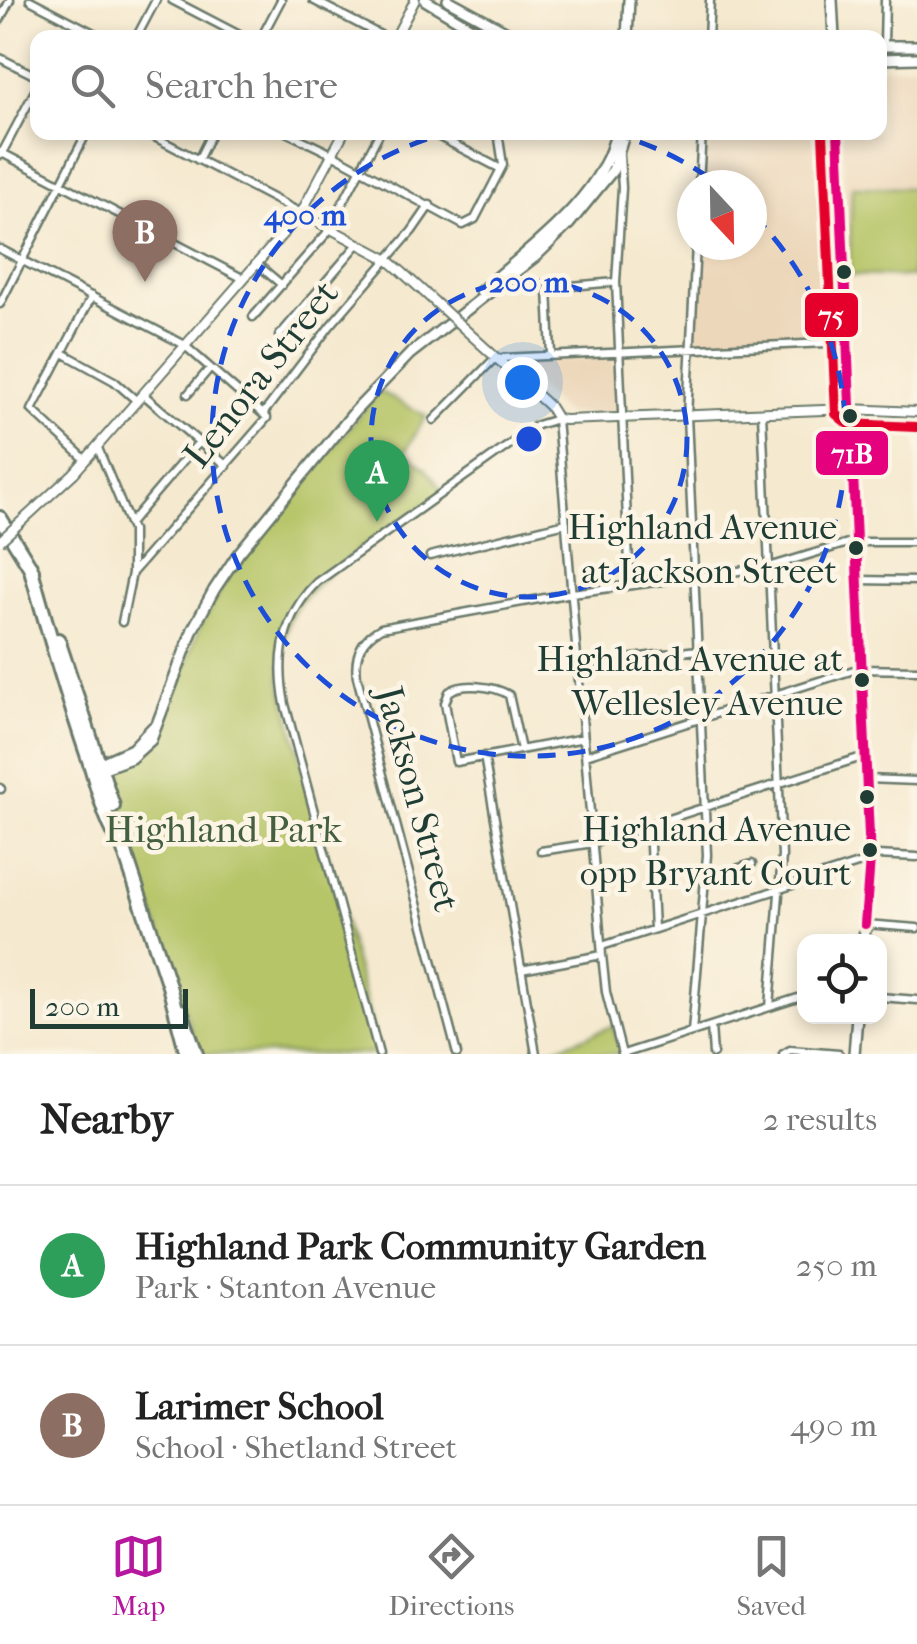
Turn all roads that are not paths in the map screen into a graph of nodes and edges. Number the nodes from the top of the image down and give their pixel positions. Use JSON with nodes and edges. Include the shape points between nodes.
{"nodes":[{"id":1,"x":10,"y":0,"type":"edge"},
{"id":2,"x":30,"y":0,"type":"edge"},
{"id":3,"x":156,"y":0,"type":"edge"},
{"id":4,"x":172,"y":0,"type":"edge"},
{"id":5,"x":281,"y":0,"type":"edge"},
{"id":6,"x":314,"y":0,"type":"edge"},
{"id":7,"x":415,"y":0,"type":"edge"},
{"id":8,"x":425,"y":0,"type":"edge"},
{"id":9,"x":448,"y":0,"type":"edge"},
{"id":10,"x":629,"y":0,"type":"edge"},
{"id":11,"x":710,"y":0,"type":"edge"},
{"id":12,"x":832,"y":0,"type":"edge"},
{"id":13,"x":885,"y":0,"type":"edge"},
{"id":14,"x":0,"y":20,"type":"edge"},
{"id":15,"x":88,"y":30,"type":"edge"},
{"id":16,"x":140,"y":30,"type":"edge"},
{"id":17,"x":230,"y":30,"type":"edge"},
{"id":18,"x":265,"y":30,"type":"edge"},
{"id":19,"x":371,"y":30,"type":"edge"},
{"id":20,"x":399,"y":30,"type":"edge"},
{"id":21,"x":475,"y":30,"type":"edge"},
{"id":22,"x":503,"y":30,"type":"edge"},
{"id":23,"x":627,"y":30,"type":"edge"},
{"id":24,"x":708,"y":30,"type":"edge"},
{"id":25,"x":834,"y":30,"type":"edge"},
{"id":26,"x":883,"y":30,"type":"edge"},
{"id":27,"x":887,"y":46,"type":"edge"},
{"id":28,"x":917,"y":46,"type":"edge"},
{"id":29,"x":0,"y":58,"type":"edge"},
{"id":30,"x":917,"y":58,"type":"edge"},
{"id":31,"x":887,"y":59,"type":"edge"},
{"id":32,"x":30,"y":76,"type":"edge"},
{"id":33,"x":30,"y":97,"type":"edge"},
{"id":34,"x":84,"y":140,"type":"edge"},
{"id":35,"x":160,"y":140,"type":"edge"},
{"id":36,"x":208,"y":140,"type":"edge"},
{"id":37,"x":302,"y":140,"type":"edge"},
{"id":38,"x":340,"y":140,"type":"edge"},
{"id":39,"x":376,"y":140,"type":"edge"},
{"id":40,"x":445,"y":140,"type":"edge"},
{"id":41,"x":499,"y":140,"type":"edge"},
{"id":42,"x":613,"y":140,"type":"edge"},
{"id":43,"x":623,"y":140,"type":"edge"},
{"id":44,"x":702,"y":140,"type":"edge"},
{"id":45,"x":838,"y":140,"type":"edge"},
{"id":46,"x":1,"y":154,"type":"edge"},
{"id":47,"x":332,"y":155,"type":"junction"},
{"id":48,"x":620,"y":156,"type":"junction"},
{"id":49,"x":198,"y":160,"type":"junction"},
{"id":50,"x":361,"y":169,"type":"junction"},
{"id":51,"x":501,"y":169,"type":"junction"},
{"id":52,"x":700,"y":170,"type":"edge"},
{"id":53,"x":61,"y":184,"type":"junction"},
{"id":54,"x":602,"y":188,"type":"junction"},
{"id":55,"x":622,"y":188,"type":"junction"},
{"id":56,"x":430,"y":205,"type":"junction"},
{"id":57,"x":301,"y":213,"type":"junction"},
{"id":58,"x":330,"y":228,"type":"junction"},
{"id":59,"x":358,"y":244,"type":"junction"},
{"id":60,"x":0,"y":249,"type":"edge"},
{"id":61,"x":22,"y":260,"type":"junction"},
{"id":62,"x":387,"y":260,"type":"junction"},
{"id":63,"x":695,"y":260,"type":"edge"},
{"id":64,"x":257,"y":264,"type":"junction"},
{"id":65,"x":244,"y":279,"type":"junction"},
{"id":66,"x":616,"y":282,"type":"junction"},
{"id":67,"x":282,"y":285,"type":"junction"},
{"id":68,"x":92,"y":296,"type":"junction"},
{"id":69,"x":0,"y":304,"type":"edge"},
{"id":70,"x":253,"y":317,"type":"dead end"},
{"id":71,"x":279,"y":336,"type":"dead end"},
{"id":72,"x":848,"y":342,"type":"junction"},
{"id":73,"x":186,"y":347,"type":"junction"},
{"id":74,"x":691,"y":348,"type":"junction"},
{"id":75,"x":63,"y":352,"type":"junction"},
{"id":76,"x":619,"y":352,"type":"junction"},
{"id":77,"x":551,"y":355,"type":"junction"},
{"id":78,"x":498,"y":360,"type":"junction"},
{"id":79,"x":210,"y":368,"type":"junction"},
{"id":80,"x":188,"y":394,"type":"dead end"},
{"id":81,"x":141,"y":398,"type":"junction"},
{"id":82,"x":850,"y":409,"type":"junction"},
{"id":83,"x":762,"y":412,"type":"junction"},
{"id":84,"x":917,"y":412,"type":"edge"},
{"id":85,"x":263,"y":414,"type":"junction"},
{"id":86,"x":687,"y":416,"type":"junction"},
{"id":87,"x":622,"y":418,"type":"junction"},
{"id":88,"x":557,"y":419,"type":"junction"},
{"id":89,"x":434,"y":420,"type":"dead end"},
{"id":90,"x":199,"y":442,"type":"junction"},
{"id":91,"x":98,"y":448,"type":"junction"},
{"id":92,"x":86,"y":460,"type":"junction"},
{"id":93,"x":226,"y":466,"type":"junction"},
{"id":94,"x":0,"y":518,"type":"edge"},
{"id":95,"x":566,"y":522,"type":"junction"},
{"id":96,"x":129,"y":524,"type":"junction"},
{"id":97,"x":0,"y":541,"type":"edge"},
{"id":98,"x":917,"y":541,"type":"edge"},
{"id":99,"x":857,"y":542,"type":"junction"},
{"id":100,"x":430,"y":556,"type":"dead end"},
{"id":101,"x":769,"y":567,"type":"junction"},
{"id":102,"x":132,"y":573,"type":"junction"},
{"id":103,"x":694,"y":577,"type":"junction"},
{"id":104,"x":858,"y":580,"type":"junction"},
{"id":105,"x":917,"y":581,"type":"edge"},
{"id":106,"x":630,"y":586,"type":"junction"},
{"id":107,"x":572,"y":593,"type":"junction"},
{"id":108,"x":122,"y":622,"type":"dead end"},
{"id":109,"x":697,"y":650,"type":"junction"},
{"id":110,"x":578,"y":665,"type":"junction"},
{"id":111,"x":862,"y":670,"type":"junction"},
{"id":112,"x":917,"y":670,"type":"edge"},
{"id":113,"x":774,"y":695,"type":"junction"},
{"id":114,"x":700,"y":718,"type":"junction"},
{"id":115,"x":584,"y":738,"type":"junction"},
{"id":116,"x":521,"y":750,"type":"junction"},
{"id":117,"x":586,"y":755,"type":"junction"},
{"id":118,"x":484,"y":756,"type":"junction"},
{"id":119,"x":866,"y":756,"type":"junction"},
{"id":120,"x":97,"y":768,"type":"junction"},
{"id":121,"x":868,"y":779,"type":"junction"},
{"id":122,"x":917,"y":781,"type":"edge"},
{"id":123,"x":779,"y":784,"type":"junction"},
{"id":124,"x":705,"y":808,"type":"junction"},
{"id":125,"x":649,"y":826,"type":"junction"},
{"id":126,"x":593,"y":843,"type":"junction"},
{"id":127,"x":541,"y":852,"type":"dead end"},
{"id":128,"x":917,"y":856,"type":"edge"},
{"id":129,"x":870,"y":859,"type":"junction"},
{"id":130,"x":752,"y":864,"type":"dead end"},
{"id":131,"x":704,"y":879,"type":"junction"},
{"id":132,"x":779,"y":889,"type":"junction"},
{"id":133,"x":702,"y":914,"type":"junction"},
{"id":134,"x":865,"y":924,"type":"junction"},
{"id":135,"x":917,"y":928,"type":"edge"},
{"id":136,"x":654,"y":930,"type":"junction"},
{"id":137,"x":864,"y":934,"type":"edge"},
{"id":138,"x":602,"y":951,"type":"junction"},
{"id":139,"x":521,"y":970,"type":"junction"},
{"id":140,"x":169,"y":986,"type":"junction"},
{"id":141,"x":797,"y":998,"type":"edge"},
{"id":142,"x":887,"y":998,"type":"edge"},
{"id":143,"x":917,"y":1000,"type":"edge"},
{"id":144,"x":770,"y":1007,"type":"junction"},
{"id":145,"x":857,"y":1024,"type":"edge"},
{"id":146,"x":711,"y":1026,"type":"junction"},
{"id":147,"x":692,"y":1032,"type":"junction"},
{"id":148,"x":187,"y":1054,"type":"edge"},
{"id":149,"x":196,"y":1054,"type":"edge"},
{"id":150,"x":379,"y":1054,"type":"edge"},
{"id":151,"x":458,"y":1054,"type":"edge"},
{"id":152,"x":536,"y":1054,"type":"edge"},
{"id":153,"x":622,"y":1054,"type":"edge"},
{"id":154,"x":714,"y":1054,"type":"edge"},
{"id":155,"x":783,"y":1054,"type":"edge"},
{"id":156,"x":840,"y":1054,"type":"edge"},
{"id":157,"x":854,"y":1054,"type":"edge"}],
"edges":[{"from":1,"to":14,"type":"street"},
{"from":2,"to":15,"type":"street"},
{"from":3,"to":16,"type":"street"},
{"from":4,"to":17,"type":"street"},
{"from":5,"to":18,"type":"street"},
{"from":6,"to":19,"type":"street"},
{"from":7,"to":20,"type":"street"},
{"from":8,"to":21,"type":"main road"},
{"from":9,"to":22,"type":"main road"},
{"from":10,"to":23,"type":"main road"},
{"from":11,"to":24,"type":"street"},
{"from":12,"to":25,"type":"main road"},
{"from":13,"to":26,"type":"street"},
{"from":27,"to":28,"type":"main road"},
{"from":29,"to":32,"type":"street"},
{"from":30,"to":31,"type":"main road"},
{"from":33,"to":46,"type":"street"},
{"from":34,"to":53,"type":"street"},
{"from":35,"to":49,"type":"street"},
{"from":36,"to":49,"type":"street"},
{"from":37,"to":47,"type":"street"},
{"from":38,"to":47,"type":"street"},
{"from":39,"to":50,"type":"street"},
{"from":40,"to":51,"type":"street"},
{"from":41,"to":51,"type":"street"},
{"from":42,"to":120,"type":"main road","via":[[602,170],[563,218],[399,358],[352,407],[210,588],[152,729]]},
{"from":43,"to":48,"type":"main road"},
{"from":44,"to":52,"type":"street"},
{"from":45,"to":72,"type":"main road"},
{"from":46,"to":53,"type":"street"},
{"from":47,"to":50,"type":"street"},
{"from":47,"to":57,"type":"street"},
{"from":48,"to":54,"type":"main road"},
{"from":48,"to":55,"type":"street"},
{"from":49,"to":57,"type":"street"},
{"from":50,"to":56,"type":"street"},
{"from":50,"to":58,"type":"street"},
{"from":51,"to":56,"type":"street","via":[[472,222],[463,225]]},
{"from":53,"to":61,"type":"street"},
{"from":53,"to":65,"type":"street"},
{"from":54,"to":55,"type":"street","via":[[613,182]]},
{"from":54,"to":120,"type":"main road","via":[[552,242],[410,354],[356,410],[214,590],[151,740],[127,761]]},
{"from":55,"to":66,"type":"street"},
{"from":56,"to":62,"type":"street","name":"Lenora Street"},
{"from":57,"to":58,"type":"street"},
{"from":57,"to":64,"type":"street"},
{"from":58,"to":59,"type":"street"},
{"from":58,"to":67,"type":"street"},
{"from":59,"to":62,"type":"street"},
{"from":59,"to":71,"type":"street"},
{"from":60,"to":61,"type":"street"},
{"from":61,"to":68,"type":"street"},
{"from":61,"to":69,"type":"street"},
{"from":62,"to":78,"type":"street","bridge":true},
{"from":62,"to":85,"type":"street","name":"Lenora Street"},
{"from":63,"to":74,"type":"street"},
{"from":64,"to":65,"type":"street"},
{"from":64,"to":67,"type":"street"},
{"from":65,"to":73,"type":"street"},
{"from":66,"to":76,"type":"street"},
{"from":66,"to":77,"type":"street","via":[[548,290]]},
{"from":67,"to":70,"type":"street"},
{"from":68,"to":73,"type":"street"},
{"from":68,"to":75,"type":"street"},
{"from":72,"to":74,"type":"street"},
{"from":72,"to":82,"type":"main road"},
{"from":73,"to":79,"type":"street"},
{"from":73,"to":81,"type":"street"},
{"from":74,"to":76,"type":"street"},
{"from":74,"to":86,"type":"street"},
{"from":75,"to":81,"type":"street"},
{"from":75,"to":92,"type":"street","via":[[32,410]]},
{"from":76,"to":77,"type":"street"},
{"from":76,"to":87,"type":"street"},
{"from":77,"to":78,"type":"street"},
{"from":78,"to":88,"type":"street"},
{"from":78,"to":89,"type":"street"},
{"from":79,"to":80,"type":"street"},
{"from":79,"to":85,"type":"street"},
{"from":81,"to":90,"type":"street"},
{"from":81,"to":91,"type":"street"},
{"from":82,"to":83,"type":"street"},
{"from":82,"to":84,"type":"street"},
{"from":82,"to":99,"type":"main road"},
{"from":83,"to":86,"type":"street"},
{"from":83,"to":101,"type":"street"},
{"from":85,"to":93,"type":"street","name":"Lenora Street","via":[[267,418]]},
{"from":86,"to":87,"type":"street"},
{"from":86,"to":103,"type":"street"},
{"from":87,"to":88,"type":"street"},
{"from":87,"to":106,"type":"street"},
{"from":88,"to":95,"type":"street"},
{"from":88,"to":150,"type":"street","via":[[516,440],[318,582],[295,610],[280,651],[285,704]]},
{"from":90,"to":93,"type":"street"},
{"from":90,"to":96,"type":"street"},
{"from":91,"to":92,"type":"street"},
{"from":91,"to":96,"type":"street"},
{"from":92,"to":97,"type":"street","bridge":true},
{"from":93,"to":102,"type":"street","name":"Lenora Street"},
{"from":94,"to":120,"type":"highway","via":[[30,566],[57,664]]},
{"from":95,"to":100,"type":"street"},
{"from":95,"to":107,"type":"street"},
{"from":96,"to":102,"type":"street"},
{"from":98,"to":99,"type":"street","name":"Jackson Street"},
{"from":99,"to":101,"type":"street","name":"Jackson Street"},
{"from":99,"to":104,"type":"main road"},
{"from":101,"to":103,"type":"street","name":"Jackson Street"},
{"from":101,"to":113,"type":"street"},
{"from":102,"to":108,"type":"street"},
{"from":103,"to":106,"type":"street","name":"Jackson Street"},
{"from":103,"to":109,"type":"street"},
{"from":104,"to":105,"type":"street"},
{"from":104,"to":111,"type":"main road"},
{"from":106,"to":107,"type":"street","name":"Jackson Street"},
{"from":107,"to":110,"type":"street"},
{"from":107,"to":151,"type":"street","name":"Jackson Street","via":[[382,628],[357,655],[357,677]]},
{"from":109,"to":110,"type":"street"},
{"from":109,"to":114,"type":"street"},
{"from":110,"to":115,"type":"street"},
{"from":111,"to":112,"type":"street"},
{"from":111,"to":113,"type":"street"},
{"from":111,"to":119,"type":"main road"},
{"from":113,"to":114,"type":"street"},
{"from":113,"to":123,"type":"street"},
{"from":114,"to":117,"type":"street"},
{"from":114,"to":124,"type":"street"},
{"from":115,"to":116,"type":"street"},
{"from":115,"to":117,"type":"street"},
{"from":116,"to":118,"type":"street"},
{"from":116,"to":118,"type":"street","via":[[508,694],[462,686],[445,703],[456,762]]},
{"from":117,"to":126,"type":"street"},
{"from":118,"to":139,"type":"street"},
{"from":119,"to":121,"type":"main road"},
{"from":119,"to":123,"type":"street"},
{"from":120,"to":140,"type":"highway"},
{"from":121,"to":122,"type":"street"},
{"from":121,"to":129,"type":"main road"},
{"from":123,"to":124,"type":"street"},
{"from":123,"to":132,"type":"street"},
{"from":124,"to":125,"type":"street"},
{"from":124,"to":131,"type":"street"},
{"from":125,"to":126,"type":"street"},
{"from":125,"to":136,"type":"street"},
{"from":126,"to":127,"type":"street"},
{"from":126,"to":138,"type":"street"},
{"from":128,"to":129,"type":"street"},
{"from":129,"to":132,"type":"street"},
{"from":129,"to":134,"type":"main road"},
{"from":130,"to":131,"type":"street"},
{"from":131,"to":133,"type":"street"},
{"from":132,"to":133,"type":"street"},
{"from":132,"to":144,"type":"street"},
{"from":133,"to":136,"type":"street"},
{"from":133,"to":147,"type":"street"},
{"from":134,"to":135,"type":"street"},
{"from":134,"to":137,"type":"main road"},
{"from":136,"to":138,"type":"street"},
{"from":138,"to":139,"type":"street"},
{"from":138,"to":153,"type":"street"},
{"from":139,"to":152,"type":"street"},
{"from":140,"to":148,"type":"highway"},
{"from":140,"to":149,"type":"highway"},
{"from":141,"to":144,"type":"street"},
{"from":142,"to":143,"type":"street"},
{"from":144,"to":146,"type":"street"},
{"from":145,"to":157,"type":"main road"},
{"from":146,"to":147,"type":"street"},
{"from":146,"to":154,"type":"street"},
{"from":147,"to":153,"type":"street"},
{"from":155,"to":156,"type":"street"}]}
